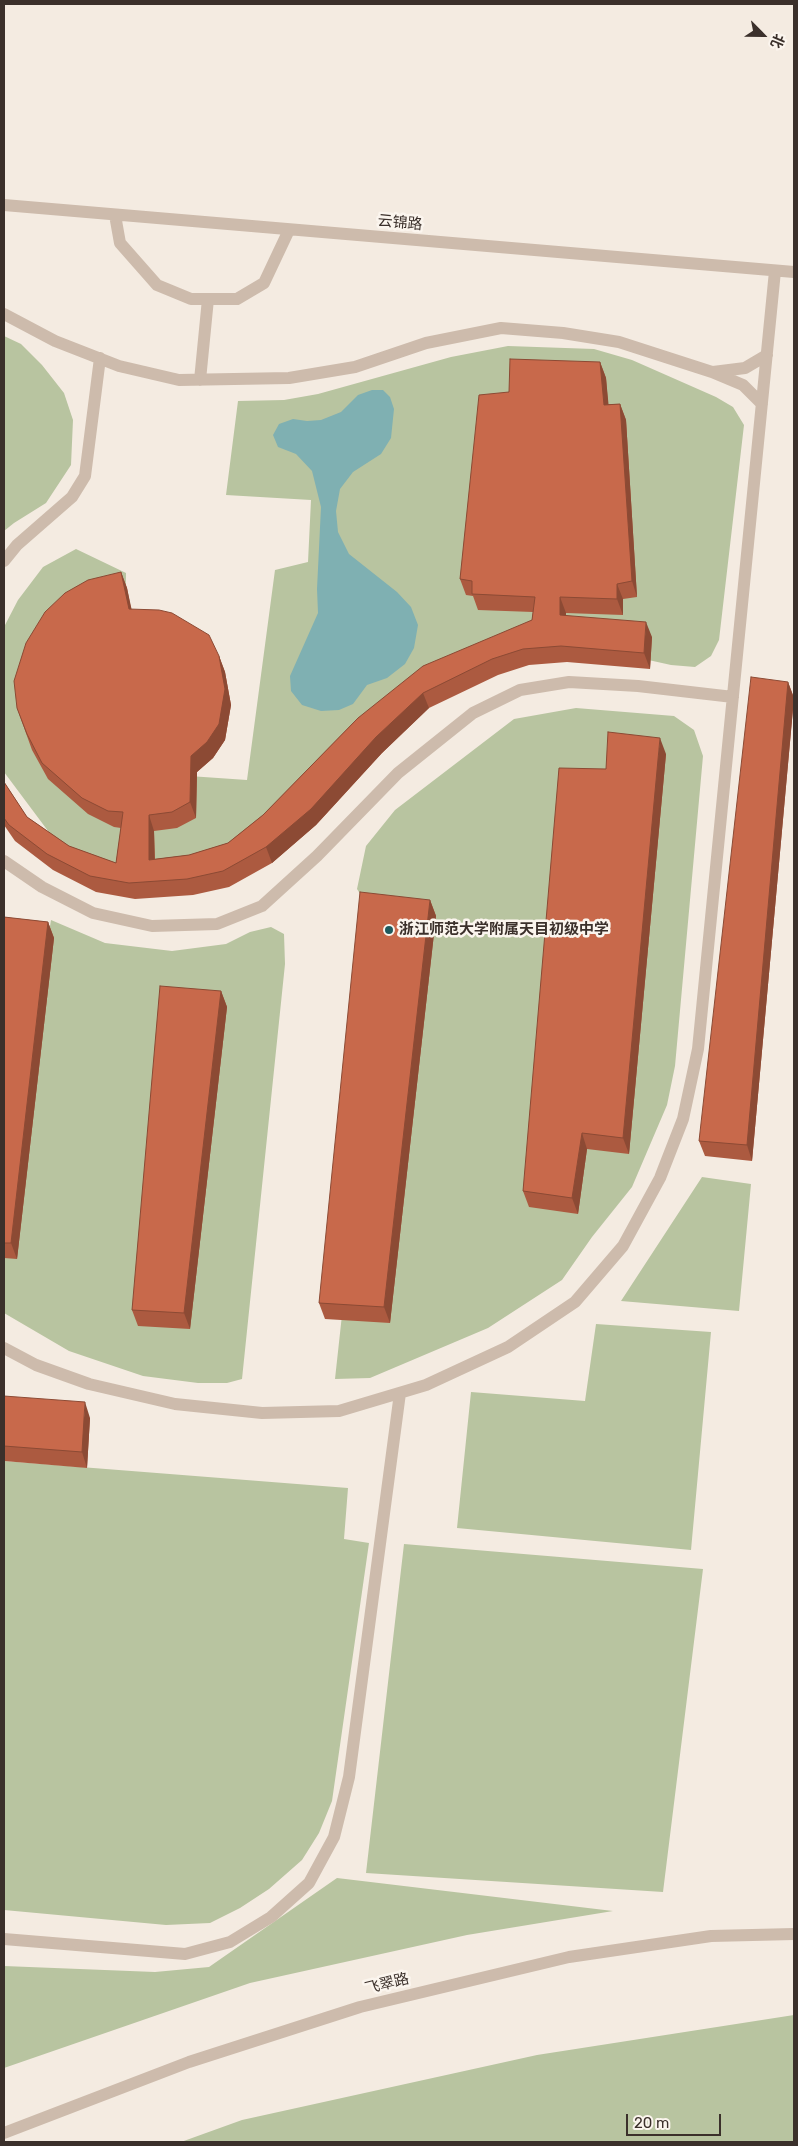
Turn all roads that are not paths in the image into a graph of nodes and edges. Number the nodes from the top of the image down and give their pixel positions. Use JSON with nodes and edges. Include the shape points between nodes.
{"nodes":[{"id":1,"x":4,"y":205,"type":"edge"},
{"id":2,"x":116,"y":215,"type":"junction"},
{"id":3,"x":289,"y":230,"type":"junction"},
{"id":4,"x":775,"y":271,"type":"junction"},
{"id":5,"x":794,"y":272,"type":"edge"},
{"id":6,"x":208,"y":299,"type":"junction"},
{"id":7,"x":4,"y":314,"type":"edge"},
{"id":8,"x":766,"y":355,"type":"junction"},
{"id":9,"x":100,"y":358,"type":"junction"},
{"id":10,"x":712,"y":372,"type":"junction"},
{"id":11,"x":200,"y":380,"type":"junction"},
{"id":12,"x":762,"y":404,"type":"junction"},
{"id":13,"x":4,"y":561,"type":"edge"},
{"id":14,"x":732,"y":697,"type":"junction"},
{"id":15,"x":4,"y":861,"type":"edge"},
{"id":16,"x":4,"y":1348,"type":"edge"},
{"id":17,"x":400,"y":1393,"type":"junction"},
{"id":18,"x":794,"y":1934,"type":"edge"},
{"id":19,"x":4,"y":1939,"type":"edge"},
{"id":20,"x":4,"y":2133,"type":"edge"}],
"edges":[{"from":1,"to":2,"type":"street","name":"云锦路"},
{"from":2,"to":3,"type":"street","name":"云锦路"},
{"from":2,"to":6,"type":"street","via":[[120,243],[157,285],[191,299]]},
{"from":3,"to":4,"type":"street","name":"云锦路"},
{"from":3,"to":6,"type":"street","via":[[264,283],[237,299]]},
{"from":4,"to":5,"type":"street","name":"云锦路"},
{"from":4,"to":8,"type":"street"},
{"from":6,"to":11,"type":"street"},
{"from":7,"to":9,"type":"street","via":[[55,341]]},
{"from":8,"to":10,"type":"street","via":[[745,368]]},
{"from":8,"to":12,"type":"street"},
{"from":9,"to":11,"type":"street","via":[[119,366],[179,380]]},
{"from":9,"to":13,"type":"street","via":[[85,476],[72,497],[17,545]]},
{"from":10,"to":11,"type":"street","via":[[620,342],[501,328],[426,342],[355,367],[289,378]]},
{"from":10,"to":12,"type":"street","via":[[743,386]]},
{"from":12,"to":14,"type":"street"},
{"from":14,"to":15,"type":"street","via":[[569,682],[520,690],[473,713],[398,773],[317,856],[262,906],[217,924],[152,926],[93,913],[42,888]]},
{"from":14,"to":17,"type":"street","via":[[698,1049],[684,1119],[660,1178],[623,1246],[575,1302],[508,1347],[426,1385]]},
{"from":16,"to":17,"type":"street","via":[[36,1365],[89,1384],[175,1404],[262,1413],[339,1411]]},
{"from":17,"to":19,"type":"street","via":[[349,1778],[334,1837],[308,1883],[271,1917],[230,1942],[185,1954]]},
{"from":18,"to":20,"type":"street","name":"飞翠路","via":[[710,1936],[569,1957],[360,2007],[189,2062]]}]}
